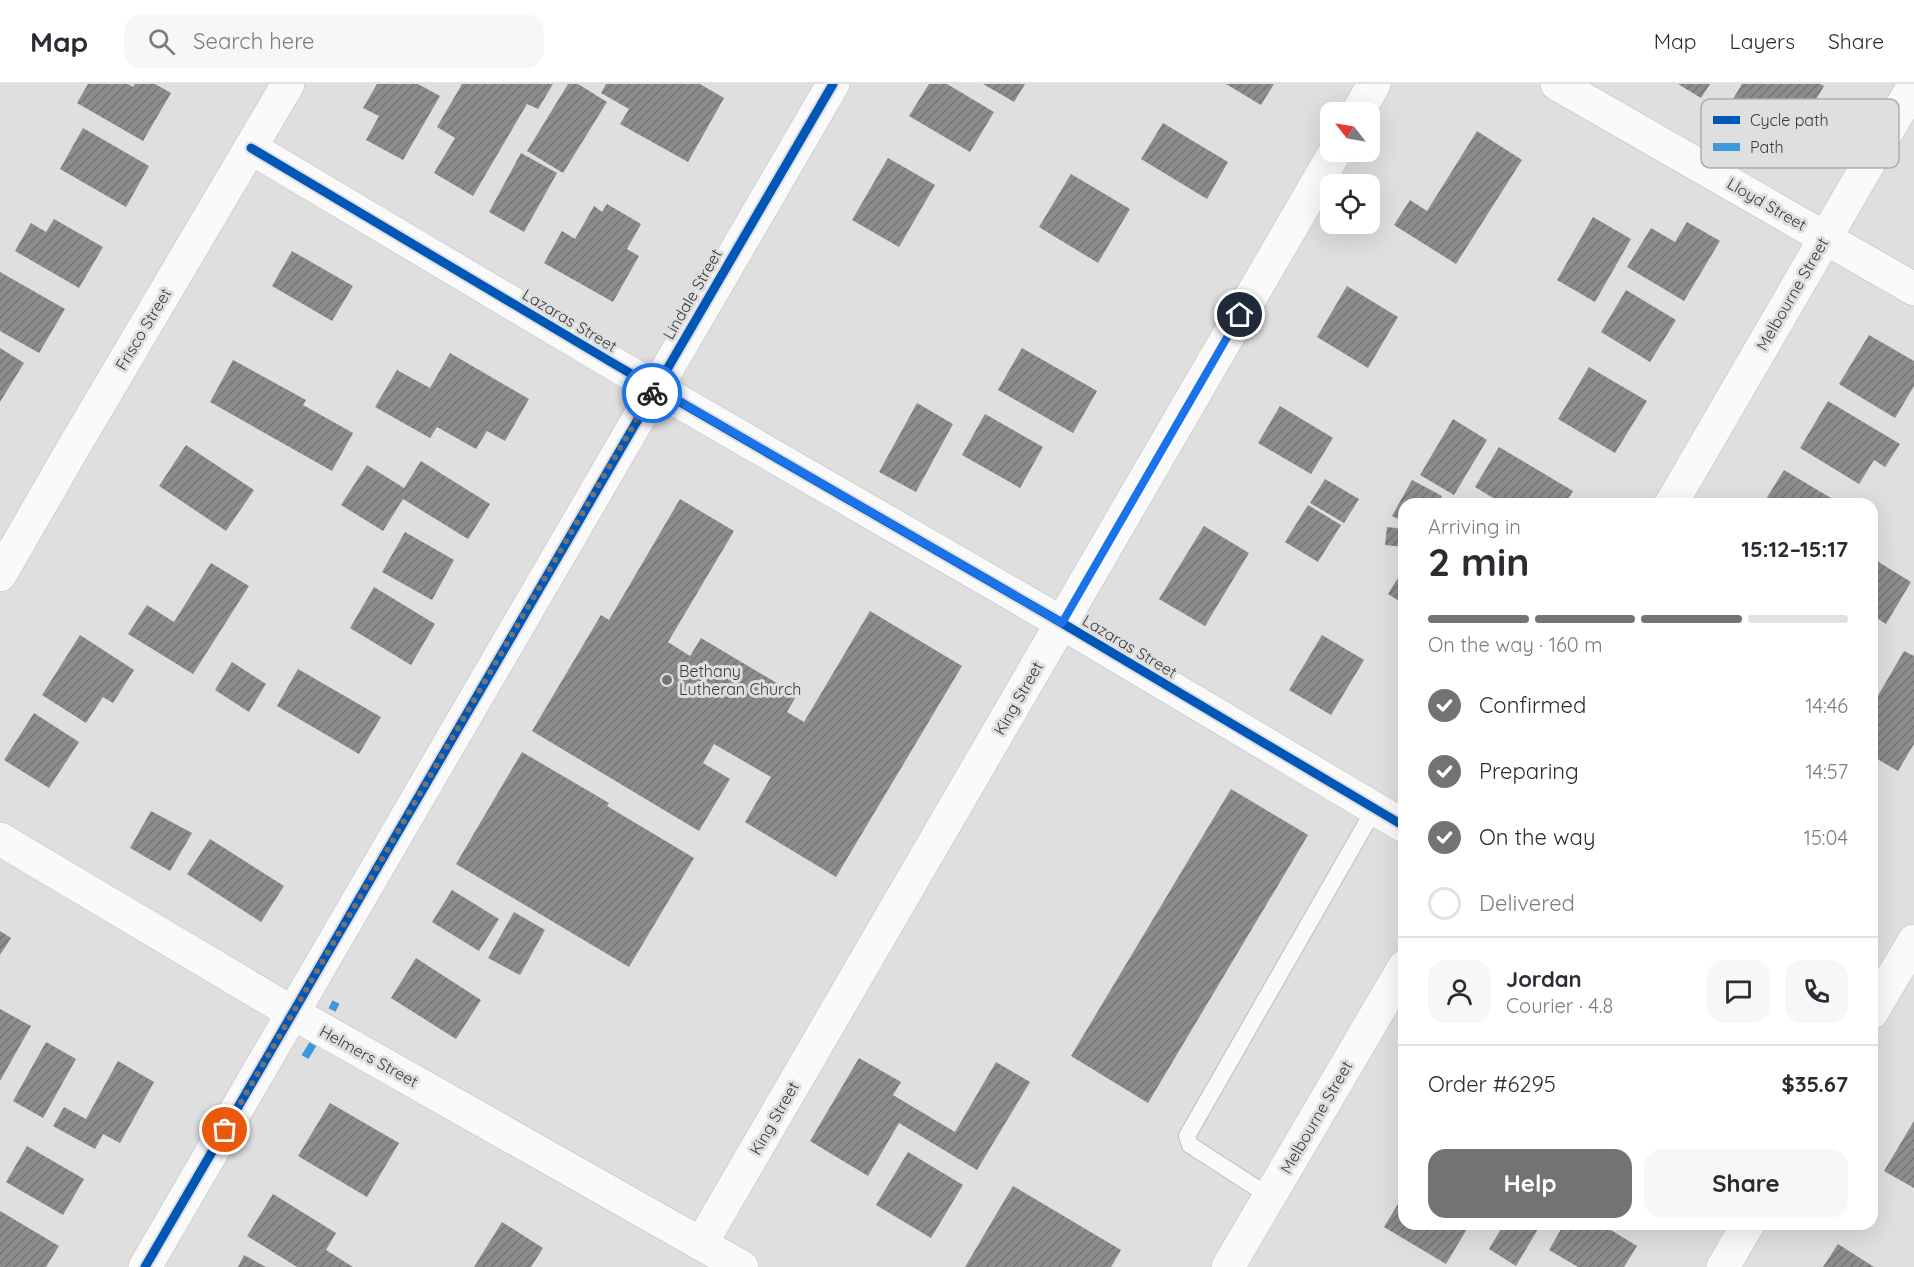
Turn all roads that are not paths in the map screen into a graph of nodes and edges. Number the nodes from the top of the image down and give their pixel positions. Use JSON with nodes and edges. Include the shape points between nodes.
{"nodes":[{"id":1,"x":288,"y":84,"type":"edge"},
{"id":2,"x":833,"y":84,"type":"edge"},
{"id":3,"x":1374,"y":84,"type":"edge"},
{"id":4,"x":1557,"y":84,"type":"edge"},
{"id":5,"x":1914,"y":85,"type":"edge"},
{"id":6,"x":1364,"y":102,"type":"edge"},
{"id":7,"x":1899,"y":110,"type":"edge"},
{"id":8,"x":251,"y":148,"type":"junction"},
{"id":9,"x":1329,"y":162,"type":"edge"},
{"id":10,"x":1701,"y":167,"type":"edge"},
{"id":11,"x":1704,"y":168,"type":"edge"},
{"id":12,"x":1865,"y":168,"type":"edge"},
{"id":13,"x":1824,"y":237,"type":"junction"},
{"id":14,"x":1914,"y":289,"type":"edge"},
{"id":15,"x":655,"y":387,"type":"junction"},
{"id":16,"x":1674,"y":498,"type":"edge"},
{"id":17,"x":0,"y":575,"type":"edge"},
{"id":18,"x":1062,"y":623,"type":"junction"},
{"id":19,"x":1375,"y":808,"type":"junction"},
{"id":20,"x":1398,"y":822,"type":"edge"},
{"id":21,"x":0,"y":839,"type":"edge"},
{"id":22,"x":1914,"y":941,"type":"edge"},
{"id":23,"x":1398,"y":977,"type":"edge"},
{"id":24,"x":1878,"y":1002,"type":"edge"},
{"id":25,"x":293,"y":1013,"type":"junction"},
{"id":26,"x":1269,"y":1196,"type":"junction"},
{"id":27,"x":1745,"y":1230,"type":"edge"},
{"id":28,"x":701,"y":1244,"type":"junction"},
{"id":29,"x":145,"y":1267,"type":"edge"},
{"id":30,"x":742,"y":1267,"type":"edge"},
{"id":31,"x":1228,"y":1267,"type":"edge"},
{"id":32,"x":1723,"y":1267,"type":"edge"}],
"edges":[{"from":1,"to":8,"type":"street","name":"Frisco Street"},
{"from":2,"to":15,"type":"street","name":"Lindale Street"},
{"from":3,"to":6,"type":"street"},
{"from":4,"to":10,"type":"street","name":"Lloyd Street"},
{"from":5,"to":7,"type":"street","name":"Melbourne Street"},
{"from":8,"to":15,"type":"street","name":"Lazaras Street"},
{"from":8,"to":17,"type":"street","name":"Frisco Street"},
{"from":9,"to":18,"type":"street","name":"King Street"},
{"from":11,"to":13,"type":"street","name":"Lloyd Street"},
{"from":12,"to":13,"type":"street","name":"Melbourne Street"},
{"from":13,"to":14,"type":"street","name":"Lloyd Street"},
{"from":13,"to":16,"type":"street","name":"Melbourne Street"},
{"from":15,"to":18,"type":"street","name":"Lazaras Street"},
{"from":15,"to":25,"type":"street","name":"Lindale Street"},
{"from":18,"to":19,"type":"street","name":"Lazaras Street"},
{"from":18,"to":28,"type":"street","name":"King Street"},
{"from":19,"to":20,"type":"street","name":"Lazaras Street"},
{"from":19,"to":26,"type":"lane","via":[[1187,1136],[1190,1145]]},
{"from":21,"to":25,"type":"street","name":"Helmers Street"},
{"from":22,"to":24,"type":"street"},
{"from":23,"to":26,"type":"street","name":"Melbourne Street"},
{"from":25,"to":28,"type":"street","name":"Helmers Street"},
{"from":25,"to":29,"type":"street","name":"Lindale Street"},
{"from":26,"to":31,"type":"street","name":"Melbourne Street"},
{"from":27,"to":32,"type":"street"},
{"from":28,"to":30,"type":"street","name":"Helmers Street"}]}
